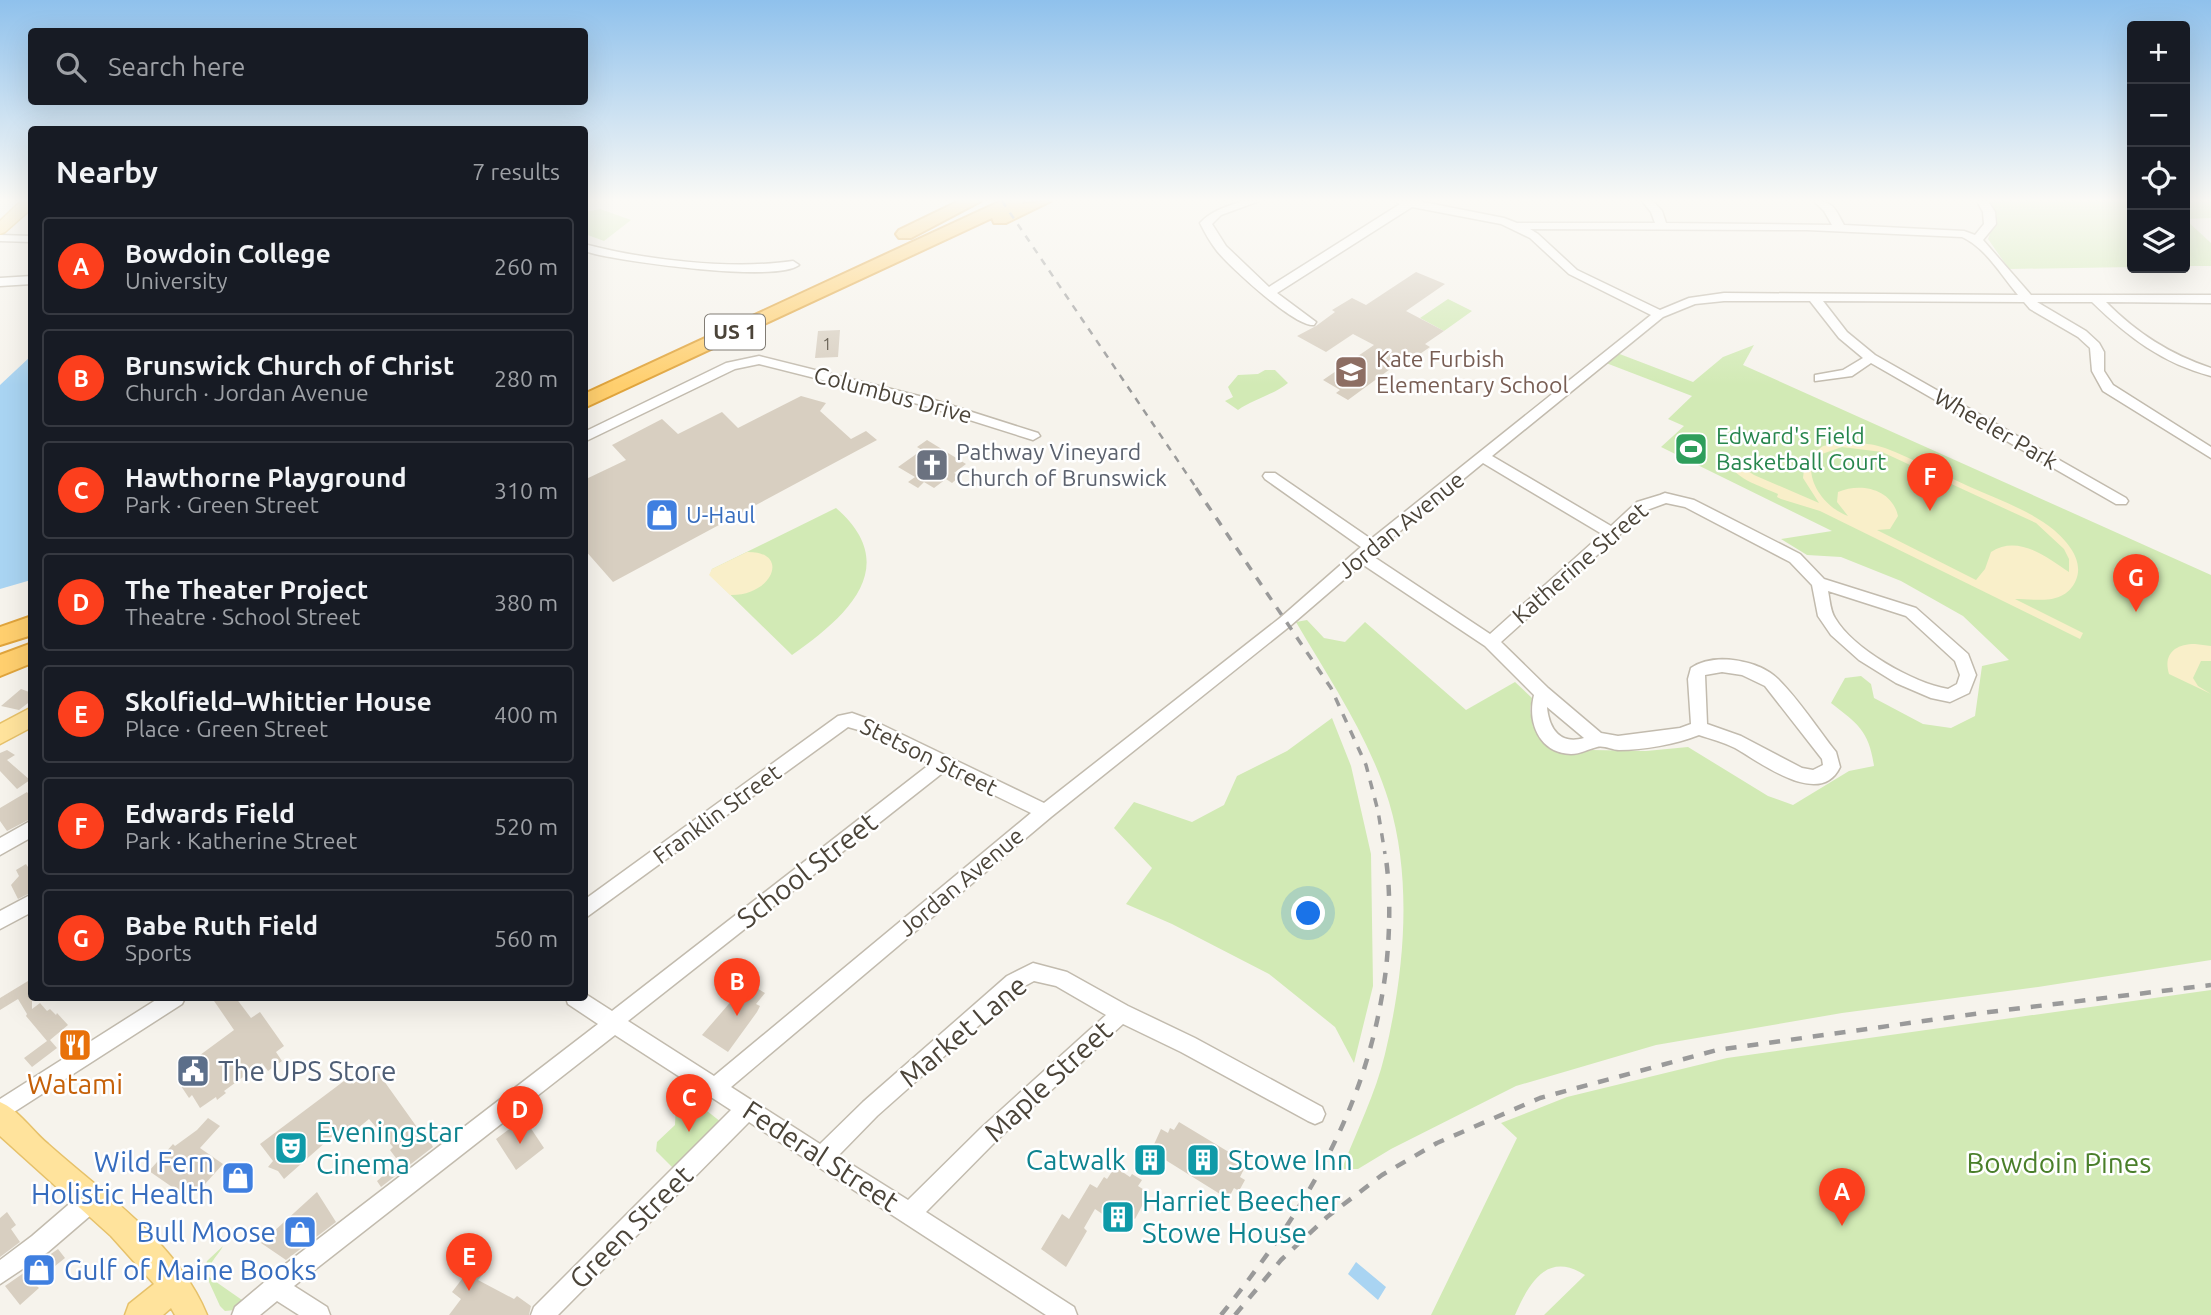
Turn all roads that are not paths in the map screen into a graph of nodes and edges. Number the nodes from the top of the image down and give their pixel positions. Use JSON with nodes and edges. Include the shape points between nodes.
{"nodes":[{"id":1,"x":671,"y":262,"type":"edge"},
{"id":2,"x":847,"y":262,"type":"edge"},
{"id":3,"x":862,"y":262,"type":"edge"},
{"id":4,"x":885,"y":262,"type":"edge"},
{"id":5,"x":1237,"y":262,"type":"edge"},
{"id":6,"x":1314,"y":262,"type":"edge"},
{"id":7,"x":1563,"y":262,"type":"edge"},
{"id":8,"x":1996,"y":262,"type":"edge"},
{"id":9,"x":793,"y":265,"type":"dead end"},
{"id":10,"x":23,"y":280,"type":"edge"},
{"id":11,"x":0,"y":282,"type":"edge"},
{"id":12,"x":1268,"y":293,"type":"junction"},
{"id":13,"x":1814,"y":298,"type":"junction"},
{"id":14,"x":2025,"y":298,"type":"junction"},
{"id":15,"x":2096,"y":299,"type":"junction"},
{"id":16,"x":2211,"y":299,"type":"edge"},
{"id":17,"x":751,"y":314,"type":"junction"},
{"id":18,"x":1659,"y":314,"type":"junction"},
{"id":19,"x":1310,"y":322,"type":"dead end"},
{"id":20,"x":1871,"y":358,"type":"junction"},
{"id":21,"x":2211,"y":372,"type":"edge"},
{"id":22,"x":1820,"y":378,"type":"dead end"},
{"id":23,"x":588,"y":389,"type":"edge"},
{"id":24,"x":588,"y":400,"type":"edge"},
{"id":25,"x":588,"y":436,"type":"edge"},
{"id":26,"x":1033,"y":436,"type":"dead end"},
{"id":27,"x":2211,"y":453,"type":"edge"},
{"id":28,"x":1483,"y":457,"type":"junction"},
{"id":29,"x":1270,"y":475,"type":"dead end"},
{"id":30,"x":2121,"y":501,"type":"dead end"},
{"id":31,"x":1612,"y":533,"type":"junction"},
{"id":32,"x":1366,"y":551,"type":"junction"},
{"id":33,"x":1819,"y":583,"type":"junction"},
{"id":34,"x":28,"y":626,"type":"edge"},
{"id":35,"x":0,"y":636,"type":"edge"},
{"id":36,"x":1491,"y":642,"type":"junction"},
{"id":37,"x":28,"y":643,"type":"edge"},
{"id":38,"x":28,"y":654,"type":"edge"},
{"id":39,"x":0,"y":655,"type":"edge"},
{"id":40,"x":0,"y":666,"type":"edge"},
{"id":41,"x":1542,"y":693,"type":"junction"},
{"id":42,"x":28,"y":718,"type":"edge"},
{"id":43,"x":852,"y":720,"type":"joint"},
{"id":44,"x":1698,"y":728,"type":"junction"},
{"id":45,"x":0,"y":735,"type":"edge"},
{"id":46,"x":1597,"y":739,"type":"junction"},
{"id":47,"x":942,"y":764,"type":"junction"},
{"id":48,"x":1045,"y":812,"type":"junction"},
{"id":49,"x":28,"y":830,"type":"edge"},
{"id":50,"x":0,"y":847,"type":"edge"},
{"id":51,"x":28,"y":904,"type":"edge"},
{"id":52,"x":588,"y":908,"type":"edge"},
{"id":53,"x":0,"y":921,"type":"edge"},
{"id":54,"x":170,"y":1001,"type":"edge"},
{"id":55,"x":580,"y":1001,"type":"edge"},
{"id":56,"x":1121,"y":1013,"type":"junction"},
{"id":57,"x":614,"y":1023,"type":"junction"},
{"id":58,"x":715,"y":1088,"type":"junction"},
{"id":59,"x":748,"y":1108,"type":"junction"},
{"id":60,"x":0,"y":1114,"type":"edge"},
{"id":61,"x":1315,"y":1114,"type":"dead end"},
{"id":62,"x":822,"y":1156,"type":"junction"},
{"id":63,"x":90,"y":1201,"type":"junction"},
{"id":64,"x":909,"y":1214,"type":"junction"},
{"id":65,"x":0,"y":1273,"type":"edge"},
{"id":66,"x":174,"y":1286,"type":"junction"},
{"id":67,"x":275,"y":1287,"type":"junction"},
{"id":68,"x":140,"y":1315,"type":"edge"},
{"id":69,"x":192,"y":1315,"type":"edge"},
{"id":70,"x":243,"y":1315,"type":"edge"},
{"id":71,"x":319,"y":1315,"type":"edge"},
{"id":72,"x":542,"y":1315,"type":"edge"},
{"id":73,"x":1066,"y":1315,"type":"edge"}],
"edges":[{"from":1,"to":9,"type":"street","via":[[770,269]]},
{"from":2,"to":17,"type":"highway"},
{"from":3,"to":17,"type":"highway","number":"US 1"},
{"from":4,"to":24,"type":"highway","number":"US 1"},
{"from":5,"to":12,"type":"street"},
{"from":6,"to":12,"type":"street"},
{"from":7,"to":18,"type":"street","via":[[1573,272]]},
{"from":8,"to":14,"type":"street"},
{"from":10,"to":11,"type":"street"},
{"from":12,"to":19,"type":"street"},
{"from":13,"to":14,"type":"street","name":"Jordan Avenue"},
{"from":13,"to":18,"type":"street","name":"Jordan Avenue","via":[[1700,299]]},
{"from":13,"to":20,"type":"street","name":"Wheeler Park","via":[[1843,335]]},
{"from":14,"to":15,"type":"street","name":"Jordan Avenue"},
{"from":14,"to":27,"type":"street","via":[[2090,340],[2098,352],[2100,376],[2116,394]]},
{"from":15,"to":16,"type":"street","name":"Jordan Avenue"},
{"from":15,"to":21,"type":"street","via":[[2154,350]]},
{"from":17,"to":23,"type":"highway","number":"US 1"},
{"from":18,"to":28,"type":"street","name":"Jordan Avenue"},
{"from":20,"to":22,"type":"street","via":[[1847,373]]},
{"from":20,"to":30,"type":"street","name":"Wheeler Park"},
{"from":25,"to":26,"type":"street","name":"Columbus Drive","via":[[752,360],[926,402]]},
{"from":28,"to":31,"type":"street"},
{"from":28,"to":32,"type":"street","name":"Jordan Avenue"},
{"from":29,"to":32,"type":"street"},
{"from":31,"to":33,"type":"street","name":"Katherine Street","via":[[1648,502],[1677,499],[1789,555]]},
{"from":31,"to":36,"type":"street","name":"Katherine Street"},
{"from":32,"to":36,"type":"street"},
{"from":32,"to":48,"type":"street","name":"Jordan Avenue"},
{"from":33,"to":33,"type":"street","name":"Katherine Street","via":[[1911,612],[1962,658],[1968,676],[1963,688],[1950,696],[1928,692],[1876,663],[1832,627]]},
{"from":34,"to":35,"type":"highway"},
{"from":36,"to":41,"type":"street"},
{"from":37,"to":39,"type":"highway"},
{"from":38,"to":40,"type":"highway"},
{"from":41,"to":46,"type":"street"},
{"from":41,"to":46,"type":"street","via":[[1539,713],[1553,742],[1568,748]]},
{"from":42,"to":45,"type":"main road"},
{"from":43,"to":47,"type":"street","name":"Stetson Street"},
{"from":43,"to":52,"type":"street","name":"Franklin Street"},
{"from":44,"to":44,"type":"street","via":[[1702,717],[1698,673],[1712,666],[1745,669],[1759,674],[1780,692],[1830,757],[1832,767],[1821,778],[1798,774],[1730,738]]},
{"from":44,"to":46,"type":"street","via":[[1681,735],[1618,743]]},
{"from":47,"to":48,"type":"street","name":"Stetson Street"},
{"from":47,"to":57,"type":"street","name":"School Street"},
{"from":48,"to":58,"type":"street","name":"Jordan Avenue"},
{"from":49,"to":50,"type":"street"},
{"from":51,"to":53,"type":"street"},
{"from":54,"to":60,"type":"street"},
{"from":55,"to":57,"type":"street","name":"Federal Street"},
{"from":56,"to":61,"type":"street","name":"Maple Street"},
{"from":56,"to":62,"type":"street","name":"Market Lane","via":[[1060,978],[1033,972],[1014,982]]},
{"from":56,"to":64,"type":"street","name":"Maple Street"},
{"from":57,"to":58,"type":"street","name":"Federal Street"},
{"from":57,"to":67,"type":"street","name":"School Street"},
{"from":58,"to":59,"type":"street","name":"Federal Street"},
{"from":59,"to":62,"type":"street","name":"Federal Street"},
{"from":59,"to":72,"type":"street","name":"Green Street"},
{"from":60,"to":63,"type":"main road"},
{"from":62,"to":64,"type":"street","name":"Federal Street"},
{"from":63,"to":65,"type":"street"},
{"from":63,"to":66,"type":"main road","via":[[136,1240]]},
{"from":64,"to":73,"type":"street","name":"Federal Street"},
{"from":66,"to":68,"type":"main road"},
{"from":66,"to":69,"type":"main road"},
{"from":67,"to":70,"type":"street","name":"School Street"},
{"from":67,"to":71,"type":"street"}]}
